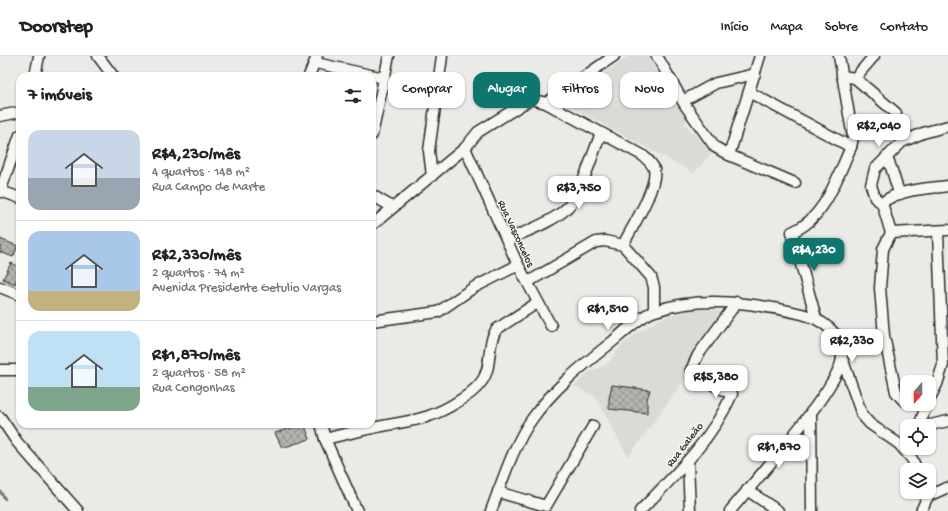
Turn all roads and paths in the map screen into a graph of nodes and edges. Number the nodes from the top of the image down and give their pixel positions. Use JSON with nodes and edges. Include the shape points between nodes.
{"nodes":[{"id":1,"x":39,"y":56,"type":"edge"},
{"id":2,"x":98,"y":56,"type":"edge"},
{"id":3,"x":389,"y":56,"type":"edge"},
{"id":4,"x":442,"y":56,"type":"edge"},
{"id":5,"x":614,"y":56,"type":"edge"},
{"id":6,"x":657,"y":56,"type":"edge"},
{"id":7,"x":760,"y":56,"type":"edge"},
{"id":8,"x":838,"y":56,"type":"edge"},
{"id":9,"x":874,"y":56,"type":"edge"},
{"id":10,"x":316,"y":60,"type":"edge"},
{"id":11,"x":36,"y":72,"type":"edge"},
{"id":12,"x":110,"y":72,"type":"edge"},
{"id":13,"x":311,"y":72,"type":"edge"},
{"id":14,"x":361,"y":72,"type":"edge"},
{"id":15,"x":755,"y":74,"type":"junction"},
{"id":16,"x":376,"y":76,"type":"edge"},
{"id":17,"x":842,"y":76,"type":"junction"},
{"id":18,"x":384,"y":78,"type":"junction"},
{"id":19,"x":855,"y":78,"type":"junction"},
{"id":20,"x":749,"y":92,"type":"junction"},
{"id":21,"x":683,"y":101,"type":"junction"},
{"id":22,"x":546,"y":103,"type":"junction"},
{"id":23,"x":16,"y":113,"type":"edge"},
{"id":24,"x":896,"y":113,"type":"dead end"},
{"id":25,"x":0,"y":116,"type":"edge"},
{"id":26,"x":376,"y":116,"type":"edge"},
{"id":27,"x":948,"y":126,"type":"edge"},
{"id":28,"x":601,"y":133,"type":"junction"},
{"id":29,"x":16,"y":146,"type":"edge"},
{"id":30,"x":851,"y":147,"type":"junction"},
{"id":31,"x":465,"y":148,"type":"junction"},
{"id":32,"x":729,"y":155,"type":"junction"},
{"id":33,"x":886,"y":157,"type":"junction"},
{"id":34,"x":432,"y":176,"type":"junction"},
{"id":35,"x":795,"y":183,"type":"dead end"},
{"id":36,"x":948,"y":186,"type":"edge"},
{"id":37,"x":0,"y":191,"type":"edge"},
{"id":38,"x":900,"y":194,"type":"junction"},
{"id":39,"x":16,"y":197,"type":"edge"},
{"id":40,"x":376,"y":197,"type":"edge"},
{"id":41,"x":882,"y":204,"type":"junction"},
{"id":42,"x":392,"y":207,"type":"junction"},
{"id":43,"x":376,"y":221,"type":"edge"},
{"id":44,"x":943,"y":231,"type":"edge"},
{"id":45,"x":891,"y":234,"type":"junction"},
{"id":46,"x":507,"y":240,"type":"junction"},
{"id":47,"x":623,"y":245,"type":"junction"},
{"id":48,"x":518,"y":265,"type":"junction"},
{"id":49,"x":528,"y":282,"type":"junction"},
{"id":50,"x":0,"y":287,"type":"edge"},
{"id":51,"x":16,"y":293,"type":"edge"},
{"id":52,"x":737,"y":302,"type":"junction"},
{"id":53,"x":537,"y":303,"type":"junction"},
{"id":54,"x":654,"y":311,"type":"junction"},
{"id":55,"x":816,"y":318,"type":"junction"},
{"id":56,"x":376,"y":320,"type":"edge"},
{"id":57,"x":550,"y":326,"type":"dead end"},
{"id":58,"x":842,"y":358,"type":"junction"},
{"id":59,"x":0,"y":370,"type":"edge"},
{"id":60,"x":16,"y":370,"type":"edge"},
{"id":61,"x":936,"y":386,"type":"edge"},
{"id":62,"x":900,"y":397,"type":"edge"},
{"id":63,"x":811,"y":412,"type":"junction"},
{"id":64,"x":0,"y":418,"type":"edge"},
{"id":65,"x":948,"y":421,"type":"edge"},
{"id":66,"x":936,"y":424,"type":"edge"},
{"id":67,"x":593,"y":426,"type":"dead end"},
{"id":68,"x":376,"y":427,"type":"edge"},
{"id":69,"x":322,"y":428,"type":"edge"},
{"id":70,"x":370,"y":428,"type":"edge"},
{"id":71,"x":325,"y":439,"type":"junction"},
{"id":72,"x":900,"y":443,"type":"edge"},
{"id":73,"x":688,"y":462,"type":"junction"},
{"id":74,"x":948,"y":488,"type":"edge"},
{"id":75,"x":747,"y":490,"type":"junction"},
{"id":76,"x":936,"y":491,"type":"edge"},
{"id":77,"x":498,"y":492,"type":"junction"},
{"id":78,"x":925,"y":499,"type":"edge"},
{"id":79,"x":78,"y":511,"type":"edge"},
{"id":80,"x":357,"y":511,"type":"edge"},
{"id":81,"x":491,"y":511,"type":"edge"},
{"id":82,"x":640,"y":511,"type":"edge"},
{"id":83,"x":690,"y":511,"type":"edge"},
{"id":84,"x":730,"y":511,"type":"edge"},
{"id":85,"x":778,"y":511,"type":"edge"},
{"id":86,"x":812,"y":511,"type":"edge"},
{"id":87,"x":921,"y":511,"type":"edge"}],
"edges":[{"from":1,"to":11,"type":"street"},
{"from":2,"to":12,"type":"street"},
{"from":3,"to":18,"type":"street"},
{"from":4,"to":34,"type":"street","via":[[429,151]]},
{"from":5,"to":22,"type":"street"},
{"from":6,"to":21,"type":"street"},
{"from":7,"to":15,"type":"street"},
{"from":8,"to":17,"type":"street"},
{"from":9,"to":19,"type":"street"},
{"from":10,"to":13,"type":"street"},
{"from":10,"to":14,"type":"street"},
{"from":15,"to":20,"type":"street"},
{"from":15,"to":21,"type":"street","via":[[716,83]]},
{"from":16,"to":18,"type":"street"},
{"from":17,"to":19,"type":"street"},
{"from":17,"to":30,"type":"street","via":[[854,138]]},
{"from":18,"to":26,"type":"street"},
{"from":19,"to":24,"type":"street"},
{"from":20,"to":30,"type":"street"},
{"from":20,"to":32,"type":"street"},
{"from":21,"to":32,"type":"street","via":[[715,148]]},
{"from":22,"to":28,"type":"street"},
{"from":22,"to":31,"type":"street","via":[[531,99],[478,132]]},
{"from":23,"to":25,"type":"street"},
{"from":27,"to":33,"type":"street","via":[[902,142]]},
{"from":28,"to":46,"type":"street","via":[[577,193],[566,208],[552,218]]},
{"from":28,"to":47,"type":"street","via":[[642,155],[653,168],[654,181]]},
{"from":29,"to":37,"type":"street"},
{"from":30,"to":55,"type":"street","via":[[827,198],[802,228],[792,232]]},
{"from":31,"to":34,"type":"street"},
{"from":31,"to":46,"type":"street","name":"Rua Vasconcelos"},
{"from":32,"to":35,"type":"street"},
{"from":33,"to":38,"type":"street"},
{"from":33,"to":41,"type":"street","via":[[875,169],[871,186],[875,198]]},
{"from":34,"to":42,"type":"street"},
{"from":36,"to":38,"type":"street"},
{"from":37,"to":39,"type":"street"},
{"from":38,"to":41,"type":"street","via":[[889,197]]},
{"from":40,"to":42,"type":"street"},
{"from":41,"to":45,"type":"street"},
{"from":42,"to":43,"type":"street"},
{"from":44,"to":45,"type":"street"},
{"from":44,"to":61,"type":"street","via":[[943,365]]},
{"from":45,"to":62,"type":"street","via":[[883,249],[880,288],[884,336],[896,392]]},
{"from":46,"to":48,"type":"street","name":"Rua Vasconcelos"},
{"from":47,"to":49,"type":"street","via":[[596,242]]},
{"from":47,"to":54,"type":"street","via":[[651,277],[654,287]]},
{"from":48,"to":49,"type":"street","name":"Rua Vasconcelos"},
{"from":48,"to":56,"type":"street","via":[[474,288],[438,312]]},
{"from":49,"to":53,"type":"street","name":"Rua Vasconcelos"},
{"from":50,"to":51,"type":"street"},
{"from":52,"to":54,"type":"street","via":[[701,303]]},
{"from":52,"to":55,"type":"street","via":[[778,308]]},
{"from":52,"to":73,"type":"street","name":"Rua Galeão","via":[[691,366],[691,370],[699,378],[732,394],[727,408]]},
{"from":53,"to":57,"type":"street","name":"Rua Vasconcelos"},
{"from":53,"to":68,"type":"street","via":[[495,332],[484,379],[470,394],[442,412],[424,419]]},
{"from":54,"to":77,"type":"street","via":[[601,351],[544,403],[531,420]]},
{"from":55,"to":58,"type":"street","via":[[837,335]]},
{"from":58,"to":63,"type":"street","via":[[831,384]]},
{"from":58,"to":72,"type":"street","via":[[862,415],[870,424]]},
{"from":59,"to":60,"type":"street"},
{"from":63,"to":75,"type":"street"},
{"from":63,"to":86,"type":"street"},
{"from":64,"to":79,"type":"street","via":[[17,442]]},
{"from":65,"to":66,"type":"street"},
{"from":67,"to":77,"type":"street","via":[[546,506]]},
{"from":69,"to":71,"type":"street"},
{"from":70,"to":71,"type":"street"},
{"from":71,"to":80,"type":"street"},
{"from":73,"to":82,"type":"street","name":"Rua Galeão"},
{"from":73,"to":83,"type":"street"},
{"from":74,"to":76,"type":"street"},
{"from":75,"to":84,"type":"street"},
{"from":75,"to":85,"type":"street"},
{"from":77,"to":81,"type":"street"},
{"from":78,"to":87,"type":"street"}]}
